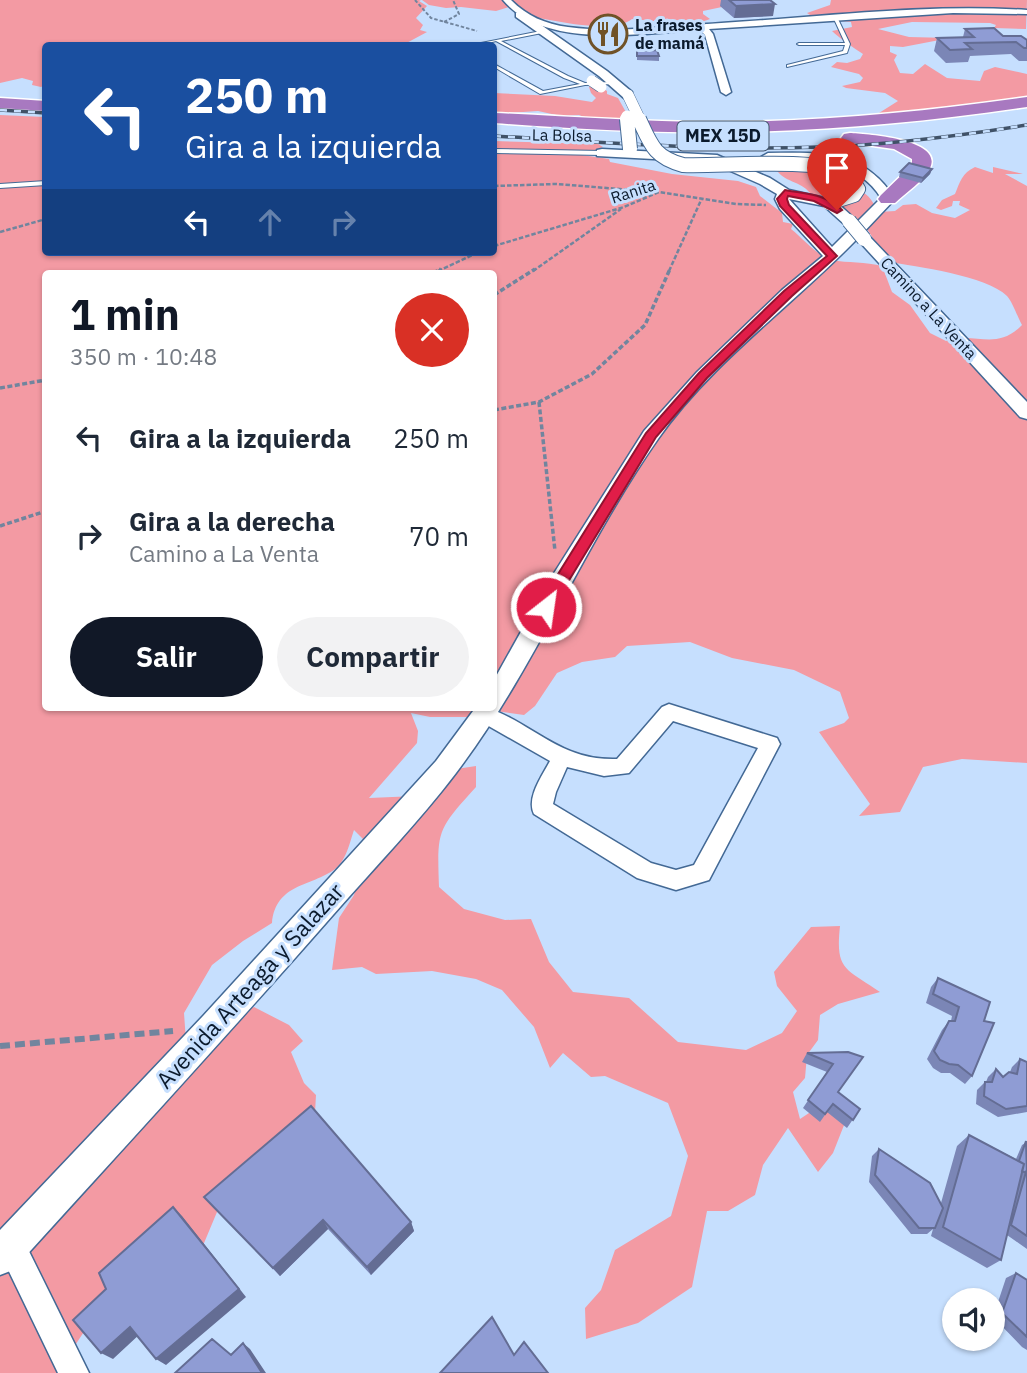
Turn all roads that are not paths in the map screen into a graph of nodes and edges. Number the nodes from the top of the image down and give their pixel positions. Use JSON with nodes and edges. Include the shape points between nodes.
{"nodes":[{"id":1,"x":507,"y":0,"type":"edge"},
{"id":2,"x":1027,"y":12,"type":"edge"},
{"id":3,"x":520,"y":15,"type":"junction"},
{"id":4,"x":836,"y":19,"type":"junction"},
{"id":5,"x":702,"y":27,"type":"junction"},
{"id":6,"x":541,"y":32,"type":"junction"},
{"id":7,"x":497,"y":40,"type":"junction"},
{"id":8,"x":487,"y":42,"type":"edge"},
{"id":9,"x":799,"y":44,"type":"dead end"},
{"id":10,"x":848,"y":44,"type":"junction"},
{"id":11,"x":573,"y":55,"type":"junction"},
{"id":12,"x":789,"y":66,"type":"dead end"},
{"id":13,"x":497,"y":67,"type":"edge"},
{"id":14,"x":598,"y":84,"type":"junction"},
{"id":15,"x":726,"y":92,"type":"dead end"},
{"id":16,"x":0,"y":95,"type":"edge"},
{"id":17,"x":42,"y":97,"type":"edge"},
{"id":18,"x":0,"y":103,"type":"edge"},
{"id":19,"x":1027,"y":104,"type":"edge"},
{"id":20,"x":42,"y":106,"type":"edge"},
{"id":21,"x":1027,"y":113,"type":"edge"},
{"id":22,"x":497,"y":118,"type":"edge"},
{"id":23,"x":952,"y":124,"type":"junction"},
{"id":24,"x":497,"y":127,"type":"edge"},
{"id":25,"x":801,"y":135,"type":"junction"},
{"id":26,"x":497,"y":151,"type":"edge"},
{"id":27,"x":630,"y":152,"type":"junction"},
{"id":28,"x":602,"y":153,"type":"joint"},
{"id":29,"x":774,"y":157,"type":"junction"},
{"id":30,"x":712,"y":158,"type":"junction"},
{"id":31,"x":765,"y":181,"type":"junction"},
{"id":32,"x":42,"y":183,"type":"edge"},
{"id":33,"x":0,"y":187,"type":"edge"},
{"id":34,"x":785,"y":200,"type":"junction"},
{"id":35,"x":888,"y":200,"type":"junction"},
{"id":36,"x":829,"y":203,"type":"junction"},
{"id":37,"x":832,"y":256,"type":"junction"},
{"id":38,"x":1027,"y":413,"type":"edge"},
{"id":39,"x":497,"y":695,"type":"edge"},
{"id":40,"x":488,"y":711,"type":"edge"},
{"id":41,"x":494,"y":711,"type":"edge"},
{"id":42,"x":562,"y":756,"type":"junction"},
{"id":43,"x":5,"y":1251,"type":"edge"},
{"id":44,"x":74,"y":1373,"type":"edge"}],
"edges":[{"from":1,"to":3,"type":"street"},
{"from":2,"to":4,"type":"street"},
{"from":3,"to":5,"type":"street","via":[[592,32]]},
{"from":3,"to":6,"type":"street"},
{"from":4,"to":5,"type":"street"},
{"from":4,"to":10,"type":"lane"},
{"from":5,"to":15,"type":"street","via":[[709,34]]},
{"from":6,"to":7,"type":"lane"},
{"from":6,"to":11,"type":"street"},
{"from":7,"to":8,"type":"lane"},
{"from":7,"to":14,"type":"lane","via":[[566,77]]},
{"from":9,"to":10,"type":"lane"},
{"from":10,"to":12,"type":"lane","via":[[845,52]]},
{"from":11,"to":14,"type":"street","via":[[590,64]]},
{"from":11,"to":14,"type":"street","via":[[565,62]]},
{"from":13,"to":14,"type":"lane","via":[[542,93]]},
{"from":14,"to":27,"type":"street","bridge":true,"via":[[619,99],[627,116]]},
{"from":14,"to":36,"type":"street","bridge":true,"via":[[628,95],[655,149],[666,160],[702,167],[820,165],[856,181],[854,195]]},
{"from":16,"to":17,"type":"highway"},
{"from":18,"to":20,"type":"highway"},
{"from":19,"to":22,"type":"highway","number":"MEX 15D","via":[[888,120],[767,127]]},
{"from":19,"to":23,"type":"highway","number":"MEX 15D"},
{"from":21,"to":23,"type":"highway","number":"MEX 15D"},
{"from":23,"to":25,"type":"highway","number":"MEX 15D"},
{"from":24,"to":25,"type":"highway","number":"MEX 15D","via":[[701,136]]},
{"from":25,"to":35,"type":"highway","via":[[883,141],[918,153],[921,167]]},
{"from":26,"to":28,"type":"lane","name":"La Bolsa"},
{"from":27,"to":28,"type":"street","name":"La Bolsa"},
{"from":27,"to":30,"type":"street","name":"Camino a La Venta"},
{"from":29,"to":30,"type":"street"},
{"from":29,"to":31,"type":"street"},
{"from":29,"to":35,"type":"street","via":[[851,164],[873,174]]},
{"from":30,"to":31,"type":"street","name":"Camino a La Venta"},
{"from":31,"to":34,"type":"street","name":"Camino a La Venta"},
{"from":32,"to":33,"type":"lane"},
{"from":34,"to":36,"type":"street","name":"Camino a La Venta"},
{"from":34,"to":37,"type":"street"},
{"from":35,"to":37,"type":"street","name":"Avenida Arteaga y Salazar"},
{"from":36,"to":38,"type":"street","name":"Camino a La Venta","bridge":true},
{"from":37,"to":39,"type":"street","name":"Avenida Arteaga y Salazar","via":[[703,376],[651,435],[559,583]]},
{"from":40,"to":43,"type":"street","name":"Avenida Arteaga y Salazar","via":[[445,768],[214,1027]]},
{"from":41,"to":42,"type":"street"},
{"from":42,"to":42,"type":"street","via":[[592,768],[622,767],[669,712],[770,744],[701,873],[676,880],[645,871],[542,808]]},
{"from":43,"to":44,"type":"street"}]}
